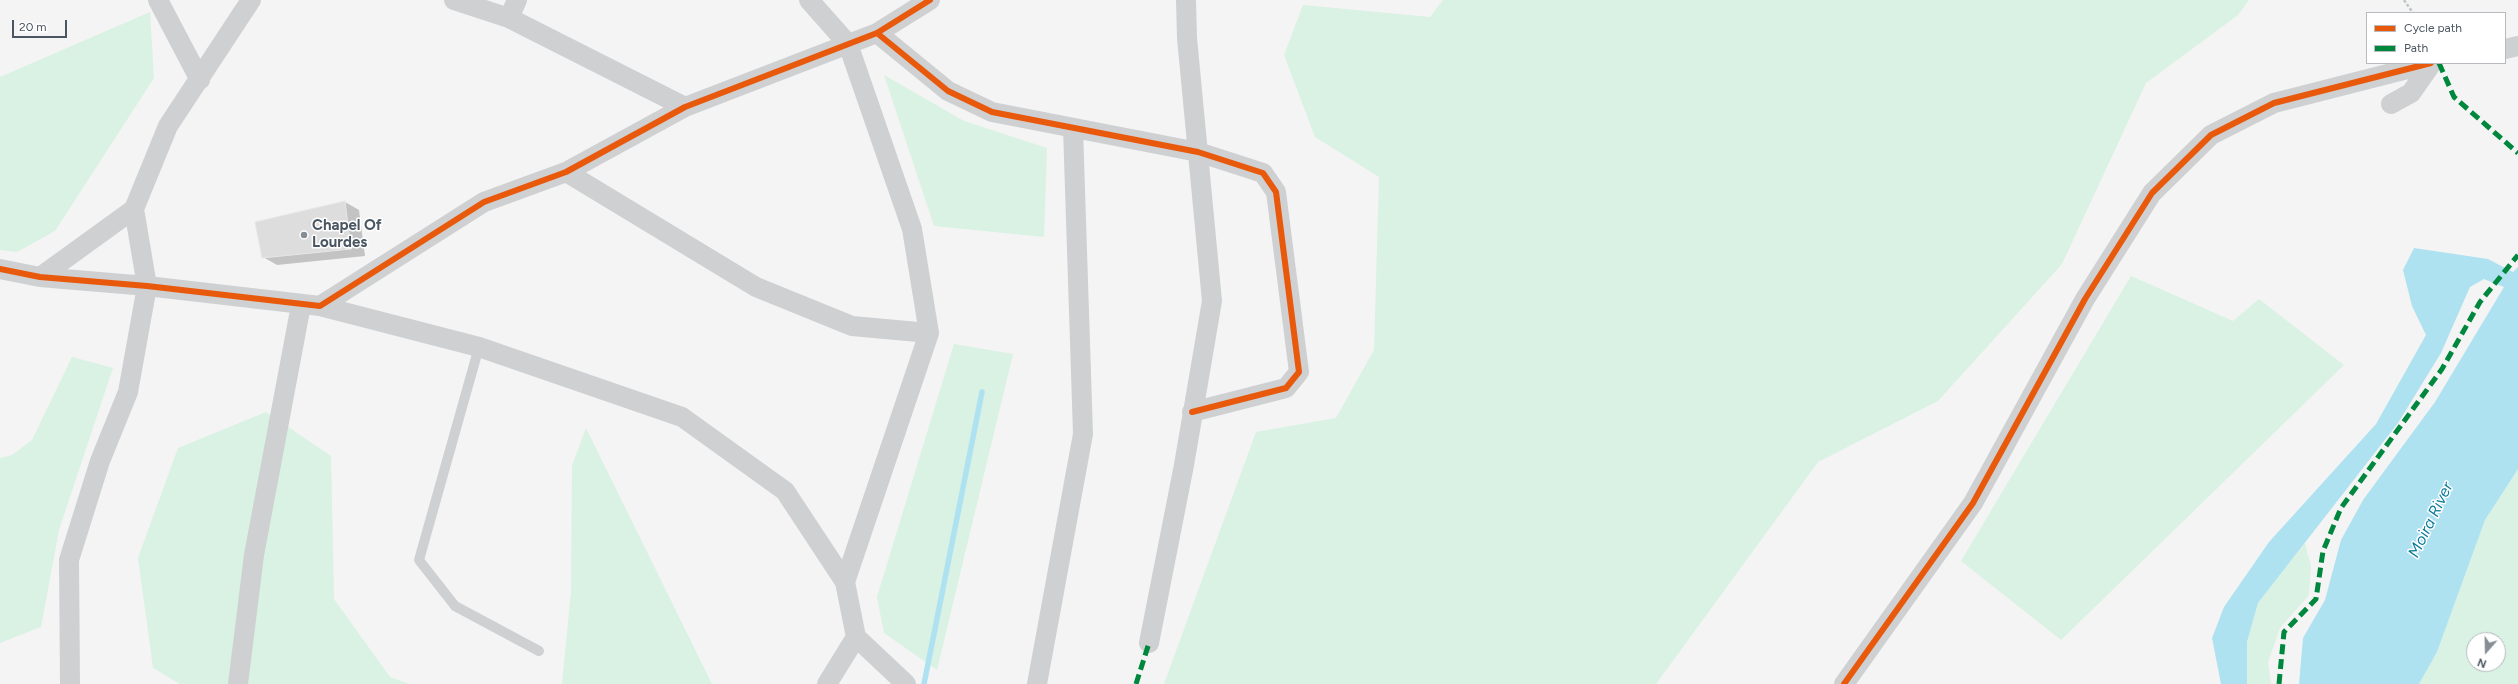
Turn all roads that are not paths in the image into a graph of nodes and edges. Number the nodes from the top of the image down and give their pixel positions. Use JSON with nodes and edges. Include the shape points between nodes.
{"nodes":[{"id":1,"x":158,"y":0,"type":"edge"},
{"id":2,"x":251,"y":0,"type":"edge"},
{"id":3,"x":454,"y":0,"type":"edge"},
{"id":4,"x":517,"y":0,"type":"edge"},
{"id":5,"x":809,"y":0,"type":"edge"},
{"id":6,"x":1186,"y":0,"type":"edge"},
{"id":7,"x":932,"y":1,"type":"edge"},
{"id":8,"x":509,"y":18,"type":"junction"},
{"id":9,"x":877,"y":33,"type":"junction"},
{"id":10,"x":848,"y":44,"type":"junction"},
{"id":11,"x":2518,"y":46,"type":"edge"},
{"id":12,"x":2506,"y":49,"type":"edge"},
{"id":13,"x":2427,"y":64,"type":"edge"},
{"id":14,"x":2430,"y":64,"type":"edge"},
{"id":15,"x":200,"y":80,"type":"junction"},
{"id":16,"x":2391,"y":104,"type":"dead end"},
{"id":17,"x":685,"y":107,"type":"junction"},
{"id":18,"x":1073,"y":128,"type":"junction"},
{"id":19,"x":1198,"y":152,"type":"junction"},
{"id":20,"x":566,"y":172,"type":"junction"},
{"id":21,"x":134,"y":209,"type":"junction"},
{"id":22,"x":0,"y":269,"type":"edge"},
{"id":23,"x":40,"y":276,"type":"junction"},
{"id":24,"x":147,"y":286,"type":"junction"},
{"id":25,"x":310,"y":305,"type":"junction"},
{"id":26,"x":929,"y":333,"type":"junction"},
{"id":27,"x":479,"y":347,"type":"junction"},
{"id":28,"x":1192,"y":412,"type":"junction"},
{"id":29,"x":845,"y":582,"type":"junction"},
{"id":30,"x":856,"y":637,"type":"junction"},
{"id":31,"x":1149,"y":643,"type":"dead end"},
{"id":32,"x":539,"y":651,"type":"dead end"},
{"id":33,"x":70,"y":684,"type":"edge"},
{"id":34,"x":238,"y":684,"type":"edge"},
{"id":35,"x":827,"y":684,"type":"edge"},
{"id":36,"x":906,"y":684,"type":"edge"},
{"id":37,"x":1037,"y":684,"type":"edge"},
{"id":38,"x":1844,"y":684,"type":"edge"}],
"edges":[{"from":1,"to":15,"type":"street"},
{"from":2,"to":15,"type":"street"},
{"from":3,"to":8,"type":"street"},
{"from":4,"to":8,"type":"street"},
{"from":5,"to":10,"type":"street"},
{"from":6,"to":19,"type":"street"},
{"from":7,"to":9,"type":"street"},
{"from":8,"to":17,"type":"street"},
{"from":9,"to":10,"type":"street"},
{"from":9,"to":18,"type":"street","via":[[954,94],[992,112]]},
{"from":10,"to":17,"type":"street"},
{"from":10,"to":26,"type":"street","via":[[912,229]]},
{"from":11,"to":12,"type":"street"},
{"from":13,"to":38,"type":"street","via":[[2274,103],[2211,135],[2152,194],[2085,299],[1973,503]]},
{"from":14,"to":16,"type":"street","via":[[2410,93]]},
{"from":15,"to":21,"type":"street","via":[[168,126]]},
{"from":17,"to":20,"type":"street"},
{"from":18,"to":19,"type":"street"},
{"from":18,"to":37,"type":"street","via":[[1083,434]]},
{"from":19,"to":28,"type":"street","via":[[1212,301]]},
{"from":19,"to":28,"type":"street","via":[[1263,173],[1276,192],[1299,372],[1286,388]]},
{"from":20,"to":25,"type":"street","via":[[484,202]]},
{"from":20,"to":26,"type":"street","via":[[756,287],[852,326]]},
{"from":21,"to":23,"type":"street"},
{"from":21,"to":24,"type":"street"},
{"from":22,"to":23,"type":"street"},
{"from":23,"to":24,"type":"street"},
{"from":24,"to":25,"type":"street"},
{"from":24,"to":33,"type":"street","via":[[128,392],[100,461],[69,560]]},
{"from":25,"to":27,"type":"street"},
{"from":25,"to":34,"type":"street","via":[[254,555]]},
{"from":26,"to":29,"type":"street"},
{"from":27,"to":29,"type":"street","via":[[682,417],[785,491]]},
{"from":27,"to":32,"type":"lane","via":[[419,560],[455,606]]},
{"from":28,"to":31,"type":"street"},
{"from":29,"to":30,"type":"street"},
{"from":30,"to":35,"type":"street"},
{"from":30,"to":36,"type":"street"}]}
